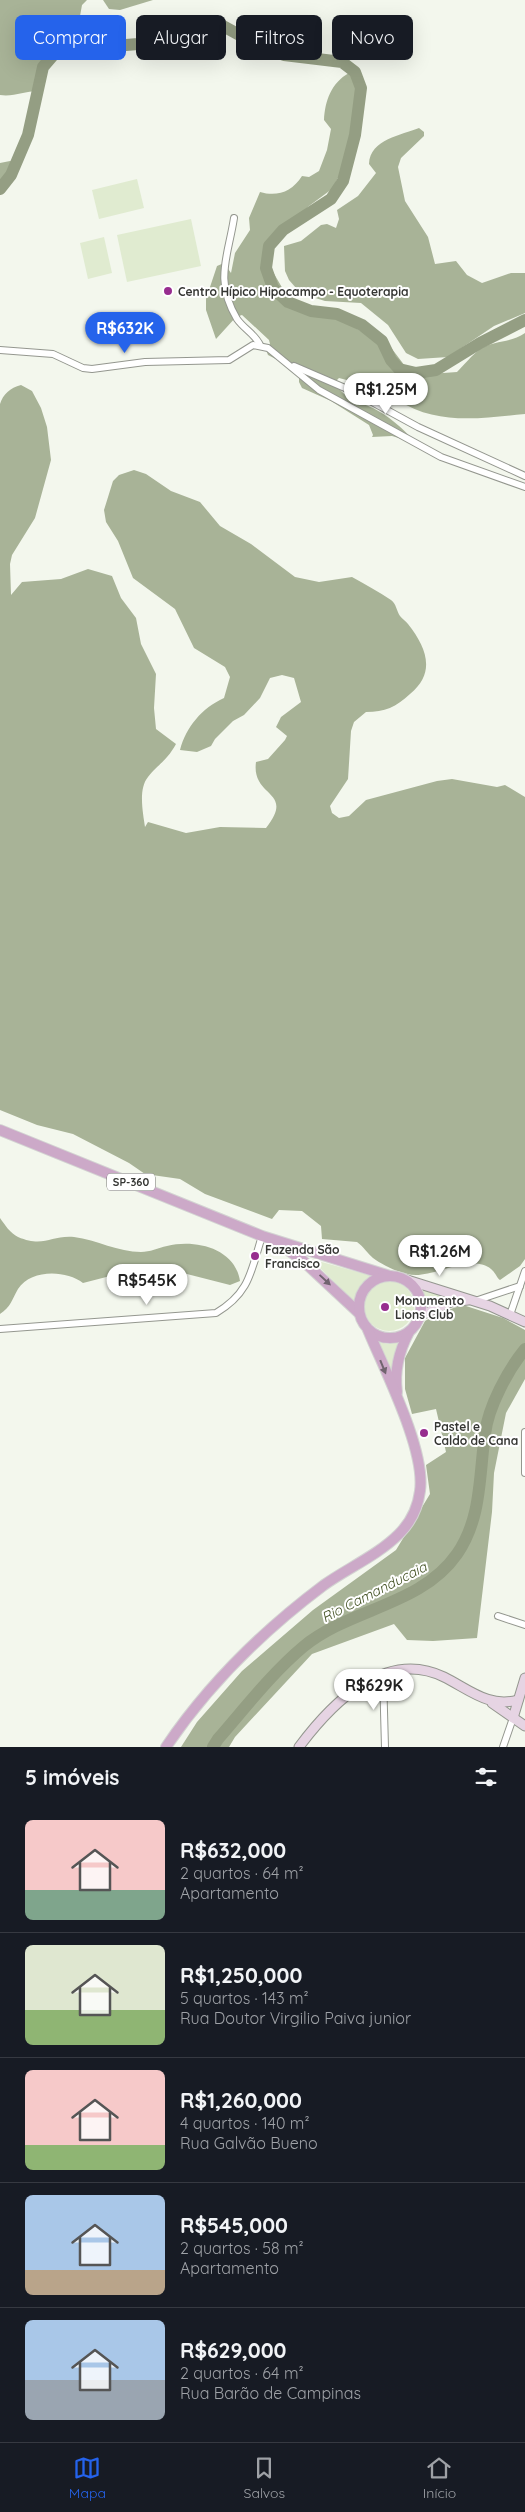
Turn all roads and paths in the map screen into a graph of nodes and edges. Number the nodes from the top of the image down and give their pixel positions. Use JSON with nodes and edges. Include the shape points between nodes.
{"nodes":[{"id":1,"x":234,"y":218,"type":"dead end"},
{"id":2,"x":257,"y":345,"type":"junction"},
{"id":3,"x":0,"y":350,"type":"edge"},
{"id":4,"x":286,"y":362,"type":"junction"},
{"id":5,"x":525,"y":476,"type":"edge"},
{"id":6,"x":525,"y":486,"type":"edge"},
{"id":7,"x":0,"y":1130,"type":"edge"},
{"id":8,"x":262,"y":1236,"type":"junction"},
{"id":9,"x":273,"y":1239,"type":"junction"},
{"id":10,"x":525,"y":1271,"type":"edge"},
{"id":11,"x":396,"y":1277,"type":"junction"},
{"id":12,"x":520,"y":1286,"type":"junction"},
{"id":13,"x":473,"y":1300,"type":"junction"},
{"id":14,"x":359,"y":1313,"type":"junction"},
{"id":15,"x":510,"y":1315,"type":"junction"},
{"id":16,"x":420,"y":1316,"type":"junction"},
{"id":17,"x":524,"y":1322,"type":"edge"},
{"id":18,"x":0,"y":1328,"type":"edge"},
{"id":19,"x":368,"y":1330,"type":"junction"},
{"id":20,"x":409,"y":1332,"type":"junction"},
{"id":21,"x":399,"y":1403,"type":"junction"},
{"id":22,"x":525,"y":1432,"type":"edge"},
{"id":23,"x":525,"y":1473,"type":"edge"},
{"id":24,"x":498,"y":1616,"type":"dead end"},
{"id":25,"x":525,"y":1625,"type":"edge"},
{"id":26,"x":383,"y":1675,"type":"junction"},
{"id":27,"x":525,"y":1678,"type":"edge"},
{"id":28,"x":518,"y":1700,"type":"junction"},
{"id":29,"x":492,"y":1703,"type":"junction"},
{"id":30,"x":513,"y":1718,"type":"junction"},
{"id":31,"x":525,"y":1726,"type":"edge"},
{"id":32,"x":166,"y":1747,"type":"edge"},
{"id":33,"x":298,"y":1747,"type":"edge"},
{"id":34,"x":385,"y":1747,"type":"edge"},
{"id":35,"x":503,"y":1747,"type":"edge"}],
"edges":[{"from":1,"to":2,"type":"street","via":[[223,271],[226,289],[238,320],[257,338]]},
{"from":2,"to":3,"type":"street","via":[[229,360],[145,362],[92,369],[53,354]]},
{"from":2,"to":4,"type":"street","via":[[268,348]]},
{"from":4,"to":5,"type":"street"},
{"from":4,"to":6,"type":"street","via":[[319,390],[441,457]]},
{"from":7,"to":8,"type":"main road","number":"SP-360"},
{"from":8,"to":9,"type":"main road","number":"SP-360"},
{"from":8,"to":18,"type":"street","via":[[245,1289],[216,1313]]},
{"from":9,"to":11,"type":"main road","number":"SP-360"},
{"from":9,"to":14,"type":"main road","number":"SP-360","one_way":true,"via":[[301,1258]]},
{"from":10,"to":12,"type":"street"},
{"from":11,"to":13,"type":"street"},
{"from":11,"to":14,"type":"main road","via":[[380,1278],[366,1287],[359,1302]]},
{"from":11,"to":16,"type":"main road","number":"SP-360","via":[[409,1282],[420,1298]]},
{"from":12,"to":13,"type":"street"},
{"from":12,"to":15,"type":"street"},
{"from":13,"to":15,"type":"street"},
{"from":13,"to":16,"type":"street","via":[[451,1302]]},
{"from":14,"to":19,"type":"main road","number":"SP-360"},
{"from":15,"to":17,"type":"street"},
{"from":16,"to":20,"type":"main road","number":"SP-360"},
{"from":19,"to":20,"type":"main road","via":[[393,1338]]},
{"from":19,"to":21,"type":"main road","number":"SP-360","one_way":true},
{"from":20,"to":21,"type":"main road","number":"SP-360","via":[[396,1366]]},
{"from":21,"to":32,"type":"main road","number":"SP-360","via":[[413,1443],[421,1489],[409,1522],[388,1544],[326,1584],[284,1618],[213,1687]]},
{"from":22,"to":23,"type":"street"},
{"from":24,"to":25,"type":"street"},
{"from":26,"to":29,"type":"street","via":[[427,1670]]},
{"from":26,"to":33,"type":"street","via":[[342,1698]]},
{"from":26,"to":34,"type":"street"},
{"from":27,"to":28,"type":"street"},
{"from":28,"to":29,"type":"street","via":[[507,1704]]},
{"from":28,"to":30,"type":"street"},
{"from":29,"to":30,"type":"street"},
{"from":30,"to":31,"type":"street"},
{"from":30,"to":35,"type":"street"}]}
